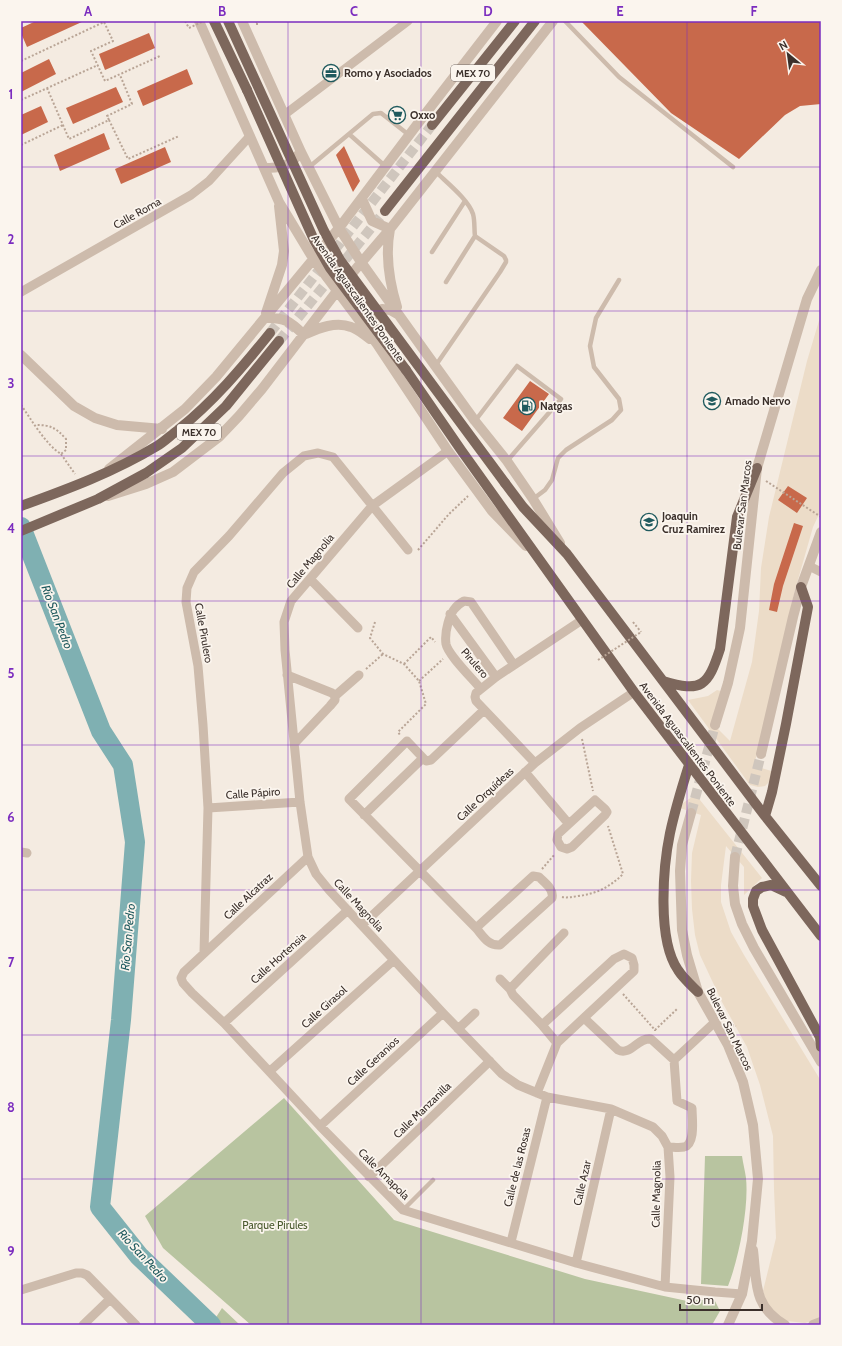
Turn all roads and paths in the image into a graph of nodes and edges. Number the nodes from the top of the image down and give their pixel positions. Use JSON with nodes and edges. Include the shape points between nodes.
{"nodes":[{"id":1,"x":185,"y":21,"type":"edge"},
{"id":2,"x":199,"y":21,"type":"edge"},
{"id":3,"x":204,"y":21,"type":"edge"},
{"id":4,"x":214,"y":21,"type":"edge"},
{"id":5,"x":228,"y":21,"type":"edge"},
{"id":6,"x":242,"y":21,"type":"edge"},
{"id":7,"x":408,"y":21,"type":"edge"},
{"id":8,"x":497,"y":21,"type":"edge"},
{"id":9,"x":515,"y":21,"type":"edge"},
{"id":10,"x":534,"y":21,"type":"edge"},
{"id":11,"x":553,"y":21,"type":"edge"},
{"id":12,"x":565,"y":21,"type":"edge"},
{"id":13,"x":160,"y":56,"type":"dead end"},
{"id":14,"x":21,"y":61,"type":"edge"},
{"id":15,"x":98,"y":65,"type":"junction"},
{"id":16,"x":120,"y":75,"type":"junction"},
{"id":17,"x":47,"y":88,"type":"junction"},
{"id":18,"x":21,"y":100,"type":"edge"},
{"id":19,"x":284,"y":115,"type":"junction"},
{"id":20,"x":109,"y":120,"type":"junction"},
{"id":21,"x":63,"y":125,"type":"junction"},
{"id":22,"x":432,"y":125,"type":"tunnel mouth"},
{"id":23,"x":350,"y":134,"type":"junction"},
{"id":24,"x":409,"y":134,"type":"junction"},
{"id":25,"x":179,"y":136,"type":"dead end"},
{"id":26,"x":250,"y":136,"type":"junction"},
{"id":27,"x":21,"y":144,"type":"edge"},
{"id":28,"x":301,"y":152,"type":"junction"},
{"id":29,"x":386,"y":166,"type":"junction"},
{"id":30,"x":733,"y":167,"type":"dead end"},
{"id":31,"x":264,"y":168,"type":"junction"},
{"id":32,"x":308,"y":168,"type":"junction"},
{"id":33,"x":435,"y":171,"type":"junction"},
{"id":34,"x":362,"y":199,"type":"junction"},
{"id":35,"x":465,"y":201,"type":"junction"},
{"id":36,"x":279,"y":202,"type":"junction"},
{"id":37,"x":385,"y":211,"type":"tunnel mouth"},
{"id":38,"x":339,"y":228,"type":"junction"},
{"id":39,"x":390,"y":229,"type":"junction"},
{"id":40,"x":475,"y":236,"type":"junction"},
{"id":41,"x":432,"y":252,"type":"dead end"},
{"id":42,"x":314,"y":260,"type":"junction"},
{"id":43,"x":361,"y":262,"type":"junction"},
{"id":44,"x":821,"y":270,"type":"edge"},
{"id":45,"x":619,"y":280,"type":"dead end"},
{"id":46,"x":446,"y":282,"type":"dead end"},
{"id":47,"x":337,"y":291,"type":"junction"},
{"id":48,"x":21,"y":292,"type":"edge"},
{"id":49,"x":399,"y":315,"type":"junction"},
{"id":50,"x":265,"y":318,"type":"junction"},
{"id":51,"x":270,"y":333,"type":"tunnel mouth"},
{"id":52,"x":304,"y":335,"type":"junction"},
{"id":53,"x":280,"y":341,"type":"tunnel mouth"},
{"id":54,"x":377,"y":344,"type":"junction"},
{"id":55,"x":21,"y":355,"type":"edge"},
{"id":56,"x":435,"y":366,"type":"junction"},
{"id":57,"x":21,"y":405,"type":"edge"},
{"id":58,"x":475,"y":421,"type":"junction"},
{"id":59,"x":36,"y":425,"type":"junction"},
{"id":60,"x":162,"y":429,"type":"junction"},
{"id":61,"x":448,"y":451,"type":"junction"},
{"id":62,"x":61,"y":454,"type":"junction"},
{"id":63,"x":507,"y":461,"type":"junction"},
{"id":64,"x":757,"y":471,"type":"junction"},
{"id":65,"x":104,"y":473,"type":"junction"},
{"id":66,"x":84,"y":483,"type":"junction"},
{"id":67,"x":476,"y":488,"type":"junction"},
{"id":68,"x":98,"y":499,"type":"junction"},
{"id":69,"x":533,"y":499,"type":"junction"},
{"id":70,"x":21,"y":506,"type":"edge"},
{"id":71,"x":372,"y":506,"type":"junction"},
{"id":72,"x":821,"y":517,"type":"edge"},
{"id":73,"x":21,"y":531,"type":"edge"},
{"id":74,"x":821,"y":532,"type":"edge"},
{"id":75,"x":408,"y":550,"type":"dead end"},
{"id":76,"x":418,"y":550,"type":"dead end"},
{"id":77,"x":567,"y":554,"type":"junction"},
{"id":78,"x":541,"y":562,"type":"junction"},
{"id":79,"x":809,"y":566,"type":"junction"},
{"id":80,"x":821,"y":572,"type":"edge"},
{"id":81,"x":310,"y":578,"type":"junction"},
{"id":82,"x":801,"y":587,"type":"junction"},
{"id":83,"x":450,"y":614,"type":"junction"},
{"id":84,"x":582,"y":620,"type":"junction"},
{"id":85,"x":632,"y":621,"type":"dead end"},
{"id":86,"x":376,"y":622,"type":"dead end"},
{"id":87,"x":358,"y":628,"type":"dead end"},
{"id":88,"x":448,"y":649,"type":"junction"},
{"id":89,"x":383,"y":654,"type":"junction"},
{"id":90,"x":598,"y":660,"type":"dead end"},
{"id":91,"x":404,"y":664,"type":"junction"},
{"id":92,"x":514,"y":665,"type":"junction"},
{"id":93,"x":287,"y":675,"type":"junction"},
{"id":94,"x":359,"y":675,"type":"joint"},
{"id":95,"x":496,"y":676,"type":"junction"},
{"id":96,"x":419,"y":681,"type":"junction"},
{"id":97,"x":663,"y":681,"type":"junction"},
{"id":98,"x":481,"y":689,"type":"junction"},
{"id":99,"x":634,"y":692,"type":"junction"},
{"id":100,"x":335,"y":696,"type":"junction"},
{"id":101,"x":484,"y":710,"type":"junction"},
{"id":102,"x":715,"y":725,"type":"tunnel mouth"},
{"id":103,"x":580,"y":728,"type":"junction"},
{"id":104,"x":407,"y":741,"type":"junction"},
{"id":105,"x":294,"y":744,"type":"junction"},
{"id":106,"x":761,"y":754,"type":"tunnel mouth"},
{"id":107,"x":423,"y":758,"type":"junction"},
{"id":108,"x":536,"y":763,"type":"junction"},
{"id":109,"x":689,"y":765,"type":"junction"},
{"id":110,"x":525,"y":772,"type":"junction"},
{"id":111,"x":595,"y":800,"type":"junction"},
{"id":112,"x":300,"y":802,"type":"junction"},
{"id":113,"x":208,"y":808,"type":"junction"},
{"id":114,"x":691,"y":812,"type":"tunnel mouth"},
{"id":115,"x":364,"y":815,"type":"junction"},
{"id":116,"x":605,"y":815,"type":"junction"},
{"id":117,"x":765,"y":816,"type":"junction"},
{"id":118,"x":568,"y":823,"type":"junction"},
{"id":119,"x":561,"y":847,"type":"junction"},
{"id":120,"x":308,"y":857,"type":"junction"},
{"id":121,"x":735,"y":857,"type":"tunnel mouth"},
{"id":122,"x":420,"y":871,"type":"junction"},
{"id":123,"x":536,"y":876,"type":"junction"},
{"id":124,"x":821,"y":886,"type":"edge"},
{"id":125,"x":788,"y":893,"type":"junction"},
{"id":126,"x":553,"y":894,"type":"junction"},
{"id":127,"x":348,"y":910,"type":"junction"},
{"id":128,"x":362,"y":925,"type":"junction"},
{"id":129,"x":476,"y":928,"type":"junction"},
{"id":130,"x":564,"y":933,"type":"dead end"},
{"id":131,"x":821,"y":936,"type":"edge"},
{"id":132,"x":204,"y":952,"type":"junction"},
{"id":133,"x":394,"y":960,"type":"junction"},
{"id":134,"x":500,"y":978,"type":"dead end"},
{"id":135,"x":617,"y":988,"type":"junction"},
{"id":136,"x":510,"y":989,"type":"junction"},
{"id":137,"x":698,"y":992,"type":"junction"},
{"id":138,"x":677,"y":1009,"type":"dead end"},
{"id":139,"x":442,"y":1013,"type":"junction"},
{"id":140,"x":475,"y":1013,"type":"dead end"},
{"id":141,"x":584,"y":1018,"type":"junction"},
{"id":142,"x":714,"y":1022,"type":"junction"},
{"id":143,"x":224,"y":1023,"type":"junction"},
{"id":144,"x":542,"y":1025,"type":"junction"},
{"id":145,"x":458,"y":1028,"type":"junction"},
{"id":146,"x":656,"y":1030,"type":"junction"},
{"id":147,"x":647,"y":1039,"type":"junction"},
{"id":148,"x":557,"y":1043,"type":"junction"},
{"id":149,"x":821,"y":1047,"type":"edge"},
{"id":150,"x":674,"y":1060,"type":"junction"},
{"id":151,"x":490,"y":1061,"type":"junction"},
{"id":152,"x":821,"y":1062,"type":"edge"},
{"id":153,"x":270,"y":1071,"type":"junction"},
{"id":154,"x":536,"y":1093,"type":"junction"},
{"id":155,"x":547,"y":1097,"type":"junction"},
{"id":156,"x":611,"y":1109,"type":"junction"},
{"id":157,"x":320,"y":1126,"type":"junction"},
{"id":158,"x":668,"y":1147,"type":"junction"},
{"id":159,"x":369,"y":1177,"type":"junction"},
{"id":160,"x":433,"y":1180,"type":"dead end"},
{"id":161,"x":403,"y":1210,"type":"junction"},
{"id":162,"x":752,"y":1240,"type":"junction"},
{"id":163,"x":511,"y":1242,"type":"junction"},
{"id":164,"x":576,"y":1263,"type":"junction"},
{"id":165,"x":665,"y":1287,"type":"junction"},
{"id":166,"x":21,"y":1290,"type":"edge"},
{"id":167,"x":742,"y":1294,"type":"junction"},
{"id":168,"x":110,"y":1299,"type":"junction"},
{"id":169,"x":730,"y":1321,"type":"edge"},
{"id":170,"x":821,"y":1322,"type":"edge"},
{"id":171,"x":83,"y":1325,"type":"edge"},
{"id":172,"x":136,"y":1325,"type":"edge"},
{"id":173,"x":785,"y":1325,"type":"edge"},
{"id":174,"x":813,"y":1325,"type":"edge"}],
"edges":[{"from":1,"to":3,"type":"path","bridge":true,"via":[[189,28]]},
{"from":2,"to":26,"type":"street","name":"Avenida Aguascalientes Poniente"},
{"from":4,"to":78,"type":"main road","name":"Avenida Aguascalientes Poniente","bridge":true,"via":[[314,240],[330,268],[406,370]]},
{"from":5,"to":77,"type":"main road","name":"Avenida Aguascalientes Poniente","bridge":true,"via":[[324,231],[340,260],[523,507]]},
{"from":6,"to":19,"type":"street","name":"Avenida Aguascalientes Poniente"},
{"from":7,"to":19,"type":"street"},
{"from":8,"to":24,"type":"street","number":"MEX 70"},
{"from":9,"to":22,"type":"main road","number":"MEX 70"},
{"from":10,"to":37,"type":"main road","number":"MEX 70"},
{"from":11,"to":33,"type":"street","number":"MEX 70"},
{"from":12,"to":30,"type":"lane","via":[[619,77]]},
{"from":13,"to":16,"type":"path"},
{"from":14,"to":15,"type":"path","via":[[104,22],[113,41],[91,51]]},
{"from":15,"to":16,"type":"path","via":[[105,81]]},
{"from":15,"to":17,"type":"path"},
{"from":16,"to":20,"type":"path","via":[[132,104],[107,116]]},
{"from":17,"to":18,"type":"path"},
{"from":17,"to":21,"type":"path"},
{"from":19,"to":28,"type":"street","name":"Avenida Aguascalientes Poniente"},
{"from":20,"to":21,"type":"path","via":[[69,139]]},
{"from":20,"to":25,"type":"path","via":[[128,159]]},
{"from":21,"to":27,"type":"path"},
{"from":23,"to":24,"type":"lane","via":[[378,112]]},
{"from":23,"to":29,"type":"lane"},
{"from":23,"to":32,"type":"lane"},
{"from":24,"to":29,"type":"street","number":"MEX 70"},
{"from":26,"to":31,"type":"street","name":"Avenida Aguascalientes Poniente"},
{"from":26,"to":48,"type":"street","name":"Calle Roma","via":[[209,181],[191,195]]},
{"from":28,"to":31,"type":"street","via":[[288,165]]},
{"from":28,"to":32,"type":"street","name":"Avenida Aguascalientes Poniente"},
{"from":29,"to":34,"type":"street","number":"MEX 70"},
{"from":31,"to":36,"type":"street","name":"Avenida Aguascalientes Poniente"},
{"from":32,"to":38,"type":"street","name":"Avenida Aguascalientes Poniente"},
{"from":33,"to":35,"type":"lane"},
{"from":33,"to":39,"type":"street","number":"MEX 70"},
{"from":34,"to":38,"type":"street","number":"MEX 70"},
{"from":34,"to":39,"type":"street","via":[[372,221]]},
{"from":35,"to":40,"type":"lane","via":[[474,216]]},
{"from":35,"to":41,"type":"lane"},
{"from":36,"to":42,"type":"street","name":"Avenida Aguascalientes Poniente"},
{"from":36,"to":50,"type":"street","via":[[282,265]]},
{"from":38,"to":42,"type":"street","number":"MEX 70"},
{"from":38,"to":43,"type":"street","name":"Avenida Aguascalientes Poniente"},
{"from":39,"to":43,"type":"street","number":"MEX 70"},
{"from":39,"to":49,"type":"street","via":[[388,259]]},
{"from":40,"to":46,"type":"lane"},
{"from":40,"to":56,"type":"lane","via":[[504,256],[506,262]]},
{"from":42,"to":47,"type":"street","name":"Avenida Aguascalientes Poniente"},
{"from":42,"to":50,"type":"street","number":"MEX 70"},
{"from":43,"to":47,"type":"street","number":"MEX 70"},
{"from":43,"to":49,"type":"street","name":"Avenida Aguascalientes Poniente"},
{"from":44,"to":64,"type":"street","name":"Bulevar San Marcos","via":[[807,299]]},
{"from":45,"to":69,"type":"lane","via":[[596,318],[590,346],[594,367],[619,399],[621,410],[612,420],[558,458],[552,480],[545,490]]},
{"from":47,"to":52,"type":"street","number":"MEX 70"},
{"from":47,"to":54,"type":"street","name":"Avenida Aguascalientes Poniente"},
{"from":49,"to":54,"type":"street","via":[[382,309],[372,317],[371,329]]},
{"from":49,"to":56,"type":"street","name":"Avenida Aguascalientes Poniente"},
{"from":50,"to":52,"type":"street","via":[[288,321]]},
{"from":50,"to":60,"type":"street","number":"MEX 70","via":[[216,377]]},
{"from":51,"to":65,"type":"main road","number":"MEX 70","via":[[216,396],[187,423],[158,446]]},
{"from":52,"to":54,"type":"street","via":[[342,324],[352,327]]},
{"from":52,"to":68,"type":"street","number":"MEX 70","via":[[239,416],[198,454],[173,472],[146,484]]},
{"from":53,"to":68,"type":"main road","number":"MEX 70","via":[[226,406],[182,448],[146,473]]},
{"from":54,"to":61,"type":"street","name":"Avenida Aguascalientes Poniente"},
{"from":55,"to":60,"type":"street","via":[[74,406],[95,418],[117,425]]},
{"from":56,"to":58,"type":"street","name":"Avenida Aguascalientes Poniente"},
{"from":57,"to":59,"type":"path"},
{"from":58,"to":63,"type":"street","name":"Avenida Aguascalientes Poniente"},
{"from":58,"to":63,"type":"lane","via":[[517,366],[561,399]]},
{"from":59,"to":62,"type":"path","via":[[54,450]]},
{"from":59,"to":62,"type":"path","via":[[57,429],[66,439],[66,450]]},
{"from":60,"to":65,"type":"street","number":"MEX 70"},
{"from":61,"to":67,"type":"street","name":"Avenida Aguascalientes Poniente"},
{"from":61,"to":71,"type":"street","name":"Calle Magnolia"},
{"from":62,"to":66,"type":"path"},
{"from":63,"to":69,"type":"street","name":"Avenida Aguascalientes Poniente"},
{"from":64,"to":72,"type":"path"},
{"from":64,"to":97,"type":"main road","via":[[738,517],[720,649],[713,670],[707,680],[690,687],[680,687]]},
{"from":64,"to":102,"type":"street","name":"Bulevar San Marcos","via":[[740,628],[728,683]]},
{"from":65,"to":66,"type":"main road","number":"MEX 70"},
{"from":66,"to":70,"type":"main road","number":"MEX 70"},
{"from":67,"to":76,"type":"path"},
{"from":67,"to":78,"type":"street","name":"Avenida Aguascalientes Poniente","via":[[492,510]]},
{"from":68,"to":73,"type":"main road","number":"MEX 70"},
{"from":69,"to":77,"type":"street","name":"Avenida Aguascalientes Poniente"},
{"from":71,"to":75,"type":"street","name":"Calle Pirulero"},
{"from":71,"to":81,"type":"street","name":"Calle Magnolia"},
{"from":71,"to":113,"type":"street","name":"Calle Pirulero","via":[[333,457],[318,453],[304,456],[283,473],[194,572],[187,588],[186,602],[198,666]]},
{"from":74,"to":79,"type":"street"},
{"from":77,"to":97,"type":"main road","name":"Avenida Aguascalientes Poniente"},
{"from":78,"to":84,"type":"main road","name":"Avenida Aguascalientes Poniente"},
{"from":79,"to":80,"type":"street"},
{"from":79,"to":82,"type":"street"},
{"from":81,"to":87,"type":"street"},
{"from":81,"to":93,"type":"street","name":"Calle Magnolia","via":[[291,601],[284,622]]},
{"from":82,"to":106,"type":"street"},
{"from":82,"to":117,"type":"main road","via":[[808,607],[786,724]]},
{"from":83,"to":88,"type":"street","name":"Pirulero","via":[[446,632]]},
{"from":83,"to":92,"type":"street","via":[[456,605],[464,601],[471,602]]},
{"from":83,"to":95,"type":"street","name":"Pirulero"},
{"from":84,"to":92,"type":"street","name":"Pirulero"},
{"from":84,"to":99,"type":"main road","name":"Avenida Aguascalientes Poniente"},
{"from":85,"to":90,"type":"path","bridge":true,"via":[[641,632]]},
{"from":86,"to":89,"type":"path","via":[[370,638]]},
{"from":88,"to":91,"type":"path","via":[[438,646],[431,637]]},
{"from":88,"to":96,"type":"path"},
{"from":88,"to":98,"type":"street","name":"Pirulero"},
{"from":89,"to":91,"type":"path"},
{"from":89,"to":94,"type":"path"},
{"from":91,"to":96,"type":"path"},
{"from":92,"to":95,"type":"street","name":"Pirulero"},
{"from":93,"to":100,"type":"street"},
{"from":93,"to":105,"type":"street","name":"Calle Magnolia"},
{"from":94,"to":100,"type":"street"},
{"from":95,"to":98,"type":"street","name":"Pirulero"},
{"from":96,"to":104,"type":"path","via":[[426,704],[398,732]]},
{"from":97,"to":117,"type":"main road","name":"Avenida Aguascalientes Poniente"},
{"from":98,"to":101,"type":"street","via":[[475,697]]},
{"from":99,"to":103,"type":"street","name":"Calle Orquídeas"},
{"from":99,"to":109,"type":"main road","name":"Avenida Aguascalientes Poniente"},
{"from":100,"to":105,"type":"street","via":[[330,706]]},
{"from":101,"to":107,"type":"street","via":[[431,760],[426,761]]},
{"from":101,"to":108,"type":"street"},
{"from":103,"to":108,"type":"street","name":"Calle Orquídeas"},
{"from":103,"to":111,"type":"path"},
{"from":104,"to":107,"type":"street"},
{"from":104,"to":115,"type":"street","via":[[349,798]]},
{"from":105,"to":112,"type":"street","name":"Calle Magnolia"},
{"from":107,"to":115,"type":"street"},
{"from":108,"to":110,"type":"street","name":"Calle Orquídeas"},
{"from":109,"to":125,"type":"main road","name":"Avenida Aguascalientes Poniente"},
{"from":109,"to":137,"type":"main road","via":[[670,834],[663,909],[669,952],[677,969]]},
{"from":110,"to":118,"type":"street"},
{"from":110,"to":122,"type":"street","name":"Calle Orquídeas"},
{"from":111,"to":116,"type":"street","via":[[605,809]]},
{"from":111,"to":118,"type":"street"},
{"from":112,"to":113,"type":"street","name":"Calle Pápiro"},
{"from":112,"to":120,"type":"street","name":"Calle Magnolia"},
{"from":113,"to":132,"type":"street","name":"Calle Pirulero"},
{"from":114,"to":137,"type":"street","name":"Bulevar San Marcos","via":[[682,845],[680,903],[687,955]]},
{"from":115,"to":122,"type":"street"},
{"from":116,"to":119,"type":"street","via":[[572,847]]},
{"from":116,"to":126,"type":"path","via":[[623,874],[616,882],[593,894],[566,898]]},
{"from":117,"to":124,"type":"main road","name":"Avenida Aguascalientes Poniente"},
{"from":118,"to":119,"type":"street","via":[[558,834],[557,840]]},
{"from":119,"to":123,"type":"path"},
{"from":120,"to":127,"type":"street","name":"Calle Magnolia","via":[[316,874]]},
{"from":120,"to":132,"type":"street","name":"Calle Alcatraz"},
{"from":121,"to":152,"type":"street","via":[[732,886],[742,924]]},
{"from":122,"to":128,"type":"street","name":"Calle Orquídeas"},
{"from":122,"to":129,"type":"street"},
{"from":123,"to":126,"type":"street","via":[[552,889]]},
{"from":123,"to":129,"type":"street"},
{"from":125,"to":131,"type":"main road","name":"Avenida Aguascalientes Poniente"},
{"from":125,"to":149,"type":"main road","via":[[771,885],[762,887],[756,891],[753,906],[762,930],[820,1037]]},
{"from":126,"to":129,"type":"street","via":[[552,898],[500,944],[489,943]]},
{"from":127,"to":128,"type":"street","name":"Calle Magnolia"},
{"from":127,"to":143,"type":"street","name":"Calle Hortensia"},
{"from":128,"to":133,"type":"street","name":"Calle Magnolia"},
{"from":130,"to":136,"type":"street"},
{"from":132,"to":143,"type":"street","name":"Calle Amapola","via":[[181,978],[183,984]]},
{"from":133,"to":139,"type":"street","name":"Calle Magnolia"},
{"from":133,"to":153,"type":"street","name":"Calle Girasol"},
{"from":134,"to":136,"type":"street"},
{"from":135,"to":141,"type":"street"},
{"from":135,"to":144,"type":"street","via":[[634,971],[632,958],[624,954],[614,959]]},
{"from":135,"to":146,"type":"path"},
{"from":136,"to":144,"type":"street"},
{"from":137,"to":142,"type":"street","name":"Bulevar San Marcos"},
{"from":138,"to":146,"type":"path"},
{"from":139,"to":145,"type":"street","name":"Calle Magnolia"},
{"from":139,"to":157,"type":"street","name":"Calle Geranios"},
{"from":140,"to":145,"type":"street"},
{"from":141,"to":147,"type":"street","via":[[622,1052]]},
{"from":141,"to":148,"type":"street"},
{"from":142,"to":150,"type":"street"},
{"from":142,"to":162,"type":"street","name":"Bulevar San Marcos","via":[[728,1045],[743,1082],[753,1125],[758,1180]]},
{"from":143,"to":153,"type":"street","name":"Calle Amapola"},
{"from":144,"to":148,"type":"street"},
{"from":145,"to":151,"type":"street","name":"Calle Magnolia"},
{"from":146,"to":147,"type":"path"},
{"from":147,"to":150,"type":"street","via":[[651,1039]]},
{"from":148,"to":154,"type":"street"},
{"from":150,"to":158,"type":"street","via":[[676,1101],[692,1108],[692,1138],[690,1144],[685,1147]]},
{"from":151,"to":154,"type":"street","name":"Calle Magnolia","via":[[502,1074]]},
{"from":151,"to":159,"type":"street","name":"Calle Manzanilla"},
{"from":153,"to":157,"type":"street","name":"Calle Amapola"},
{"from":154,"to":155,"type":"street","name":"Calle Magnolia"},
{"from":155,"to":156,"type":"street","name":"Calle Magnolia"},
{"from":155,"to":163,"type":"street","name":"Calle de las Rosas"},
{"from":156,"to":158,"type":"street","name":"Calle Magnolia","via":[[653,1127]]},
{"from":156,"to":164,"type":"street","name":"Calle Azar"},
{"from":157,"to":159,"type":"street","name":"Calle Amapola"},
{"from":158,"to":165,"type":"street","name":"Calle Magnolia","via":[[670,1177]]},
{"from":159,"to":161,"type":"street","name":"Calle Amapola"},
{"from":160,"to":161,"type":"lane"},
{"from":161,"to":163,"type":"street","name":"Calle Amapola"},
{"from":162,"to":167,"type":"street","name":"Bulevar San Marcos"},
{"from":162,"to":173,"type":"street","via":[[758,1292],[762,1303],[773,1318]]},
{"from":163,"to":164,"type":"street","name":"Calle Amapola"},
{"from":164,"to":165,"type":"street","name":"Calle Amapola"},
{"from":165,"to":167,"type":"street","name":"Calle Amapola"},
{"from":166,"to":168,"type":"street","via":[[82,1273]]},
{"from":167,"to":169,"type":"street","name":"Bulevar San Marcos"},
{"from":168,"to":171,"type":"street"},
{"from":168,"to":172,"type":"street"},
{"from":170,"to":174,"type":"street"}]}
